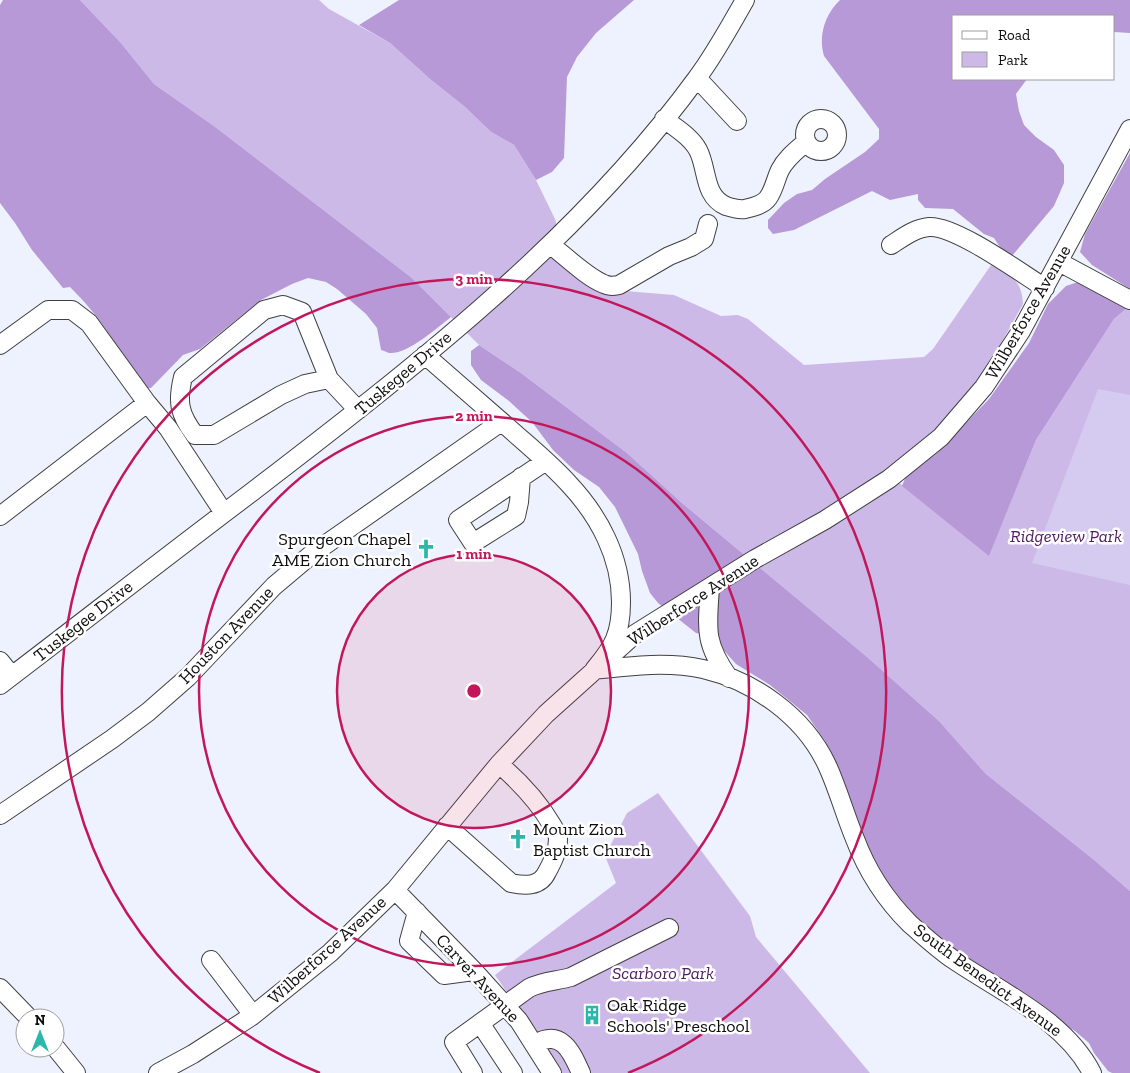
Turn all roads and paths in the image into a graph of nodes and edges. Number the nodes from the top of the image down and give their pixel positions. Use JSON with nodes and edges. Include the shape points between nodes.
{"nodes":[{"id":1,"x":745,"y":0,"type":"edge"},
{"id":2,"x":697,"y":78,"type":"junction"},
{"id":3,"x":664,"y":119,"type":"junction"},
{"id":4,"x":737,"y":121,"type":"dead end"},
{"id":5,"x":1130,"y":129,"type":"edge"},
{"id":6,"x":806,"y":142,"type":"dead end"},
{"id":7,"x":708,"y":224,"type":"dead end"},
{"id":8,"x":550,"y":245,"type":"junction"},
{"id":9,"x":891,"y":245,"type":"dead end"},
{"id":10,"x":1059,"y":262,"type":"junction"},
{"id":11,"x":1045,"y":288,"type":"junction"},
{"id":12,"x":1130,"y":300,"type":"edge"},
{"id":13,"x":0,"y":346,"type":"edge"},
{"id":14,"x":425,"y":355,"type":"junction"},
{"id":15,"x":328,"y":379,"type":"junction"},
{"id":16,"x":147,"y":403,"type":"junction"},
{"id":17,"x":358,"y":410,"type":"junction"},
{"id":18,"x":501,"y":422,"type":"junction"},
{"id":19,"x":546,"y":461,"type":"junction"},
{"id":20,"x":522,"y":477,"type":"dead end"},
{"id":21,"x":224,"y":513,"type":"junction"},
{"id":22,"x":0,"y":516,"type":"edge"},
{"id":23,"x":710,"y":588,"type":"junction"},
{"id":24,"x":0,"y":662,"type":"edge"},
{"id":25,"x":594,"y":670,"type":"junction"},
{"id":26,"x":729,"y":678,"type":"junction"},
{"id":27,"x":6,"y":681,"type":"edge"},
{"id":28,"x":499,"y":764,"type":"junction"},
{"id":29,"x":0,"y":815,"type":"edge"},
{"id":30,"x":447,"y":826,"type":"junction"},
{"id":31,"x":395,"y":890,"type":"junction"},
{"id":32,"x":417,"y":912,"type":"junction"},
{"id":33,"x":669,"y":928,"type":"dead end"},
{"id":34,"x":211,"y":960,"type":"dead end"},
{"id":35,"x":474,"y":971,"type":"junction"},
{"id":36,"x":0,"y":988,"type":"edge"},
{"id":37,"x":506,"y":1006,"type":"junction"},
{"id":38,"x":19,"y":1008,"type":"edge"},
{"id":39,"x":253,"y":1015,"type":"junction"},
{"id":40,"x":480,"y":1024,"type":"junction"},
{"id":41,"x":535,"y":1044,"type":"junction"},
{"id":42,"x":64,"y":1058,"type":"edge"},
{"id":43,"x":76,"y":1073,"type":"edge"},
{"id":44,"x":158,"y":1073,"type":"edge"},
{"id":45,"x":473,"y":1073,"type":"edge"},
{"id":46,"x":513,"y":1073,"type":"edge"},
{"id":47,"x":552,"y":1073,"type":"edge"},
{"id":48,"x":581,"y":1073,"type":"edge"},
{"id":49,"x":1092,"y":1073,"type":"edge"}],
"edges":[{"from":1,"to":2,"type":"street","name":"Tuskegee Drive"},
{"from":2,"to":3,"type":"street","name":"Tuskegee Drive"},
{"from":2,"to":4,"type":"street"},
{"from":3,"to":6,"type":"street","via":[[692,143],[698,151],[708,187],[721,204],[731,208],[753,207],[768,198],[780,169]]},
{"from":3,"to":8,"type":"street","name":"Tuskegee Drive","via":[[607,187]]},
{"from":5,"to":10,"type":"street","name":"Wilberforce Avenue"},
{"from":7,"to":8,"type":"street","via":[[704,239],[620,285],[604,284],[593,278]]},
{"from":8,"to":14,"type":"street","name":"Tuskegee Drive"},
{"from":9,"to":11,"type":"street","via":[[922,228],[943,228],[965,238]]},
{"from":10,"to":11,"type":"street","name":"Wilberforce Avenue"},
{"from":10,"to":12,"type":"street"},
{"from":11,"to":23,"type":"street","name":"Wilberforce Avenue","via":[[984,387],[941,437],[889,479]]},
{"from":13,"to":16,"type":"street","via":[[48,310],[72,310],[89,323]]},
{"from":14,"to":17,"type":"street","name":"Tuskegee Drive"},
{"from":14,"to":18,"type":"street"},
{"from":15,"to":15,"type":"street","via":[[304,384],[281,395],[214,435],[195,435],[183,419],[179,394],[183,377],[264,310],[283,305],[302,312]]},
{"from":15,"to":17,"type":"street"},
{"from":16,"to":21,"type":"street","via":[[168,428]]},
{"from":16,"to":22,"type":"street"},
{"from":17,"to":21,"type":"street","name":"Tuskegee Drive"},
{"from":18,"to":19,"type":"street"},
{"from":18,"to":29,"type":"street","name":"Houston Avenue","via":[[312,554],[274,586],[193,672],[148,712]]},
{"from":19,"to":20,"type":"street"},
{"from":19,"to":25,"type":"street","via":[[598,521],[617,567],[621,589],[620,625],[607,654]]},
{"from":21,"to":27,"type":"street","name":"Tuskegee Drive"},
{"from":23,"to":25,"type":"street","name":"Wilberforce Avenue","via":[[635,634]]},
{"from":23,"to":26,"type":"street","name":"South Benedict Avenue","via":[[710,646]]},
{"from":24,"to":27,"type":"street"},
{"from":25,"to":26,"type":"street","name":"South Benedict Avenue","via":[[632,665],[676,666],[702,669]]},
{"from":25,"to":28,"type":"street","name":"Wilberforce Avenue"},
{"from":26,"to":49,"type":"street","name":"South Benedict Avenue","via":[[776,703],[810,737],[827,764],[855,840],[874,879],[909,922],[954,960],[1021,1002],[1060,1032]]},
{"from":28,"to":30,"type":"street","name":"Wilberforce Avenue"},
{"from":28,"to":30,"type":"street","via":[[521,783],[544,811],[558,837],[556,854],[546,876],[533,885],[511,883]]},
{"from":30,"to":31,"type":"street","name":"Wilberforce Avenue"},
{"from":31,"to":32,"type":"street","name":"Carver Avenue"},
{"from":31,"to":39,"type":"street","name":"Wilberforce Avenue","via":[[330,953]]},
{"from":32,"to":35,"type":"street","name":"Carver Avenue"},
{"from":32,"to":35,"type":"street","via":[[409,941],[444,975]]},
{"from":33,"to":37,"type":"street","via":[[571,977],[537,984]]},
{"from":34,"to":39,"type":"street"},
{"from":35,"to":37,"type":"street","name":"Carver Avenue"},
{"from":36,"to":38,"type":"street"},
{"from":37,"to":40,"type":"street"},
{"from":37,"to":41,"type":"street","name":"Carver Avenue"},
{"from":39,"to":44,"type":"street","name":"Wilberforce Avenue"},
{"from":40,"to":45,"type":"street","via":[[454,1042]]},
{"from":40,"to":46,"type":"street"},
{"from":41,"to":47,"type":"street","name":"Carver Avenue"},
{"from":41,"to":48,"type":"street","via":[[554,1039],[561,1042],[567,1046]]},
{"from":42,"to":43,"type":"street"}]}
